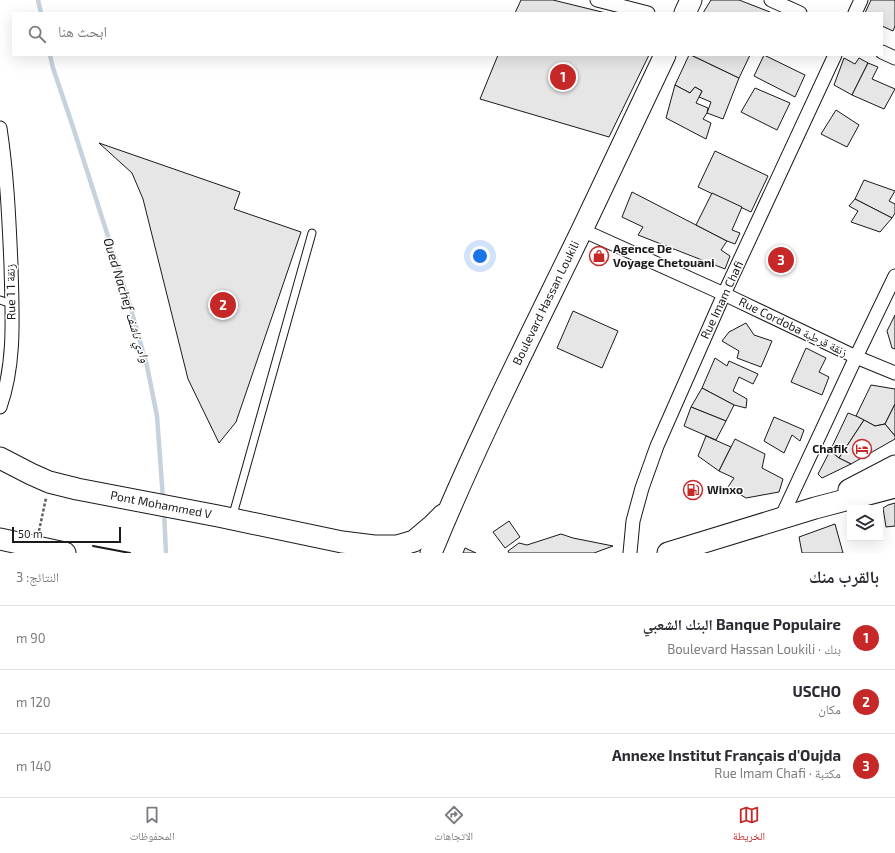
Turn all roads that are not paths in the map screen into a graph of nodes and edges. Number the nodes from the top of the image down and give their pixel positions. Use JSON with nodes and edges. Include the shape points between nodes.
{"nodes":[{"id":1,"x":597,"y":0,"type":"edge"},
{"id":2,"x":691,"y":0,"type":"edge"},
{"id":3,"x":771,"y":0,"type":"edge"},
{"id":4,"x":860,"y":0,"type":"edge"},
{"id":5,"x":644,"y":12,"type":"edge"},
{"id":6,"x":685,"y":12,"type":"edge"},
{"id":7,"x":798,"y":12,"type":"edge"},
{"id":8,"x":855,"y":12,"type":"edge"},
{"id":9,"x":883,"y":52,"type":"edge"},
{"id":10,"x":665,"y":56,"type":"edge"},
{"id":11,"x":835,"y":56,"type":"edge"},
{"id":12,"x":895,"y":58,"type":"edge"},
{"id":13,"x":0,"y":128,"type":"edge"},
{"id":14,"x":582,"y":230,"type":"junction"},
{"id":15,"x":312,"y":233,"type":"dead end"},
{"id":16,"x":895,"y":276,"type":"edge"},
{"id":17,"x":724,"y":294,"type":"junction"},
{"id":18,"x":6,"y":302,"type":"edge"},
{"id":19,"x":856,"y":357,"type":"junction"},
{"id":20,"x":895,"y":373,"type":"edge"},
{"id":21,"x":7,"y":383,"type":"junction"},
{"id":22,"x":0,"y":396,"type":"edge"},
{"id":23,"x":0,"y":407,"type":"edge"},
{"id":24,"x":0,"y":458,"type":"edge"},
{"id":25,"x":895,"y":466,"type":"edge"},
{"id":26,"x":895,"y":487,"type":"edge"},
{"id":27,"x":449,"y":508,"type":"junction"},
{"id":28,"x":815,"y":508,"type":"junction"},
{"id":29,"x":782,"y":518,"type":"junction"},
{"id":30,"x":234,"y":519,"type":"junction"},
{"id":31,"x":0,"y":539,"type":"edge"},
{"id":32,"x":65,"y":553,"type":"edge"},
{"id":33,"x":332,"y":553,"type":"edge"},
{"id":34,"x":431,"y":553,"type":"edge"},
{"id":35,"x":630,"y":553,"type":"edge"},
{"id":36,"x":668,"y":553,"type":"edge"}],
"edges":[{"from":1,"to":5,"type":"street"},
{"from":2,"to":6,"type":"main road"},
{"from":3,"to":7,"type":"street"},
{"from":4,"to":8,"type":"street"},
{"from":9,"to":12,"type":"street"},
{"from":10,"to":14,"type":"main road","name":"Boulevard Hassan Loukili"},
{"from":11,"to":17,"type":"street","name":"Rue Imam Chafi"},
{"from":13,"to":18,"type":"street","name":"Rue 1 زنقة 1","via":[[9,215]]},
{"from":14,"to":17,"type":"street","name":"Rue Cordoba زنقة قرطبة"},
{"from":14,"to":27,"type":"main road","name":"Boulevard Hassan Loukili"},
{"from":15,"to":30,"type":"lane"},
{"from":16,"to":19,"type":"street"},
{"from":17,"to":19,"type":"street","name":"Rue Cordoba زنقة قرطبة"},
{"from":17,"to":35,"type":"street","name":"Rue Imam Chafi","via":[[657,446],[642,488]]},
{"from":18,"to":21,"type":"street","name":"Rue 1 زنقة 1","via":[[13,318]]},
{"from":19,"to":20,"type":"street","name":"Rue Cordoba زنقة قرطبة"},
{"from":19,"to":29,"type":"street"},
{"from":21,"to":22,"type":"street"},
{"from":21,"to":23,"type":"street"},
{"from":24,"to":30,"type":"main road","name":"Pont Mohammed V","via":[[50,482]]},
{"from":25,"to":28,"type":"main road"},
{"from":26,"to":28,"type":"main road"},
{"from":27,"to":30,"type":"main road","via":[[414,541],[397,546],[342,542]]},
{"from":27,"to":34,"type":"main road","name":"Boulevard Hassan Loukili"},
{"from":28,"to":29,"type":"main road"},
{"from":29,"to":36,"type":"main road"},
{"from":30,"to":33,"type":"main road"},
{"from":31,"to":32,"type":"main road"}]}
